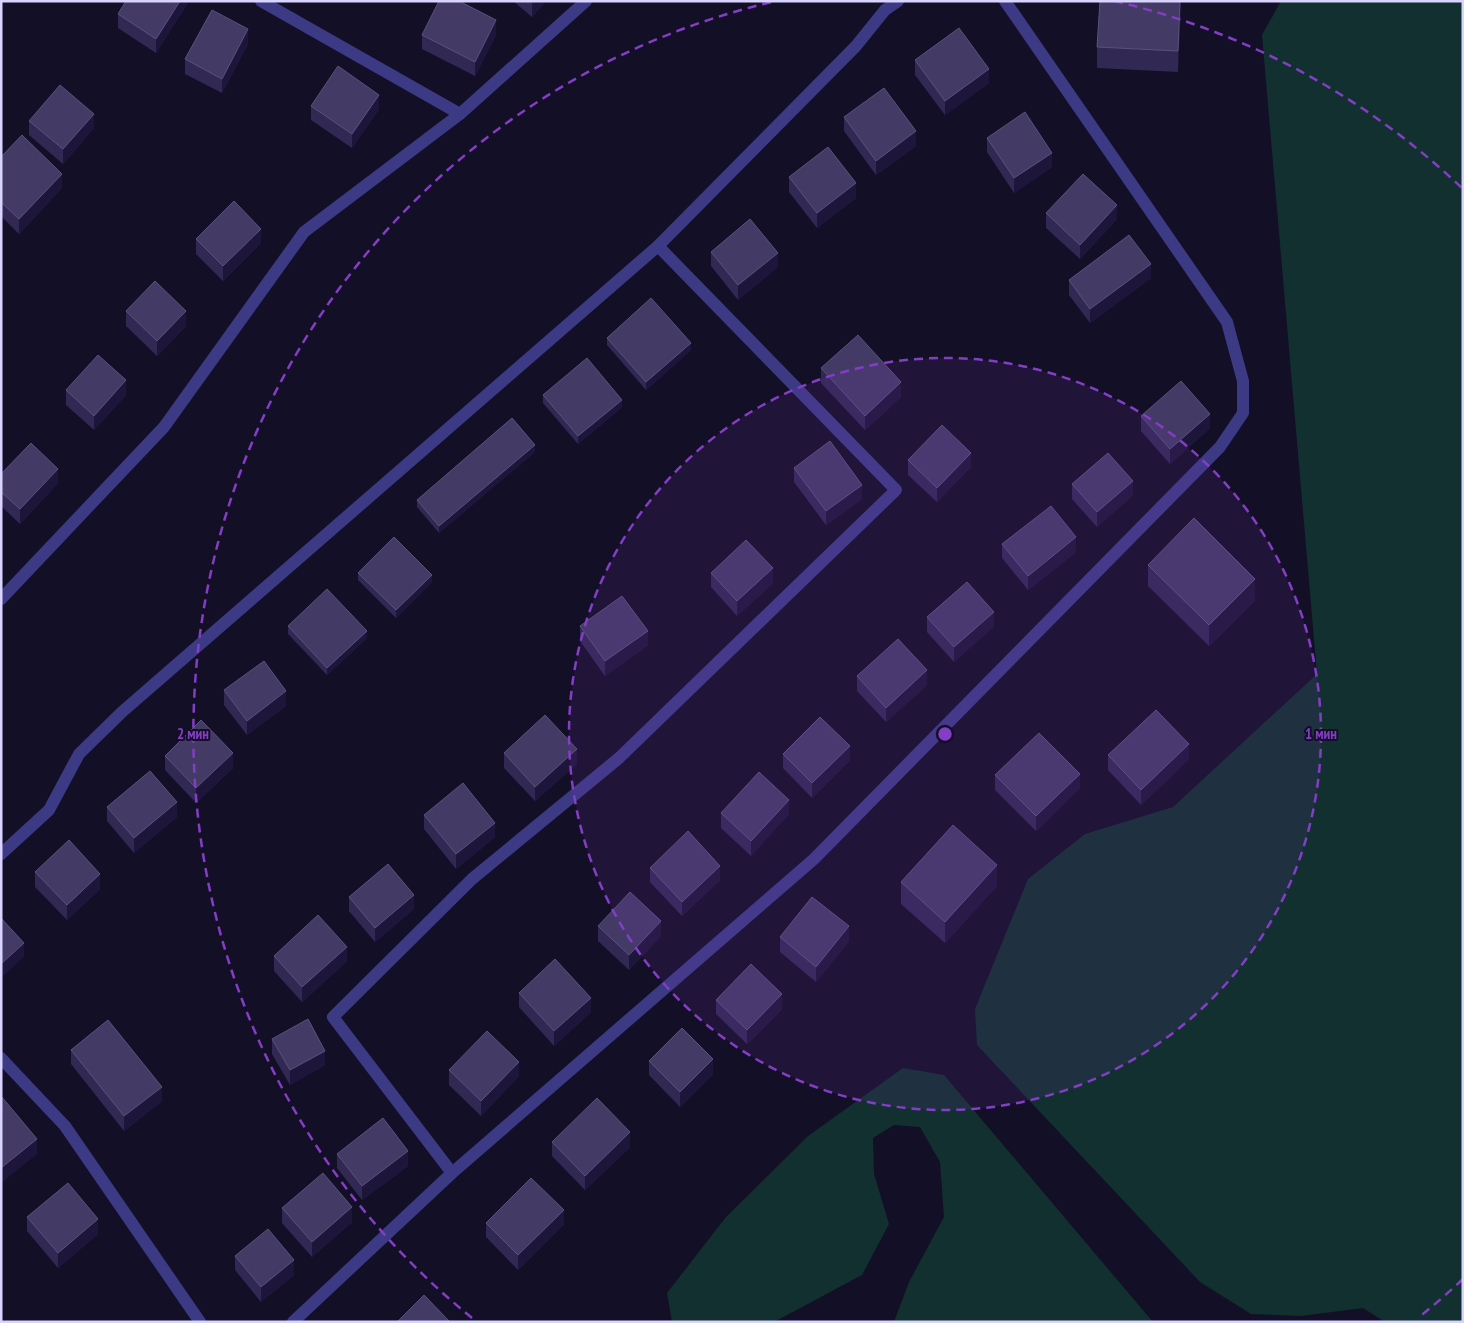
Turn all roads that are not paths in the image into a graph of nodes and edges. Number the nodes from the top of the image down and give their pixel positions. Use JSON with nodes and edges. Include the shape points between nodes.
{"nodes":[{"id":1,"x":261,"y":1,"type":"edge"},
{"id":2,"x":586,"y":1,"type":"edge"},
{"id":3,"x":898,"y":1,"type":"edge"},
{"id":4,"x":1004,"y":1,"type":"edge"},
{"id":5,"x":460,"y":114,"type":"junction"},
{"id":6,"x":658,"y":246,"type":"junction"},
{"id":7,"x":1,"y":599,"type":"edge"},
{"id":8,"x":1,"y":854,"type":"edge"},
{"id":9,"x":1,"y":1058,"type":"edge"},
{"id":10,"x":452,"y":1173,"type":"junction"},
{"id":11,"x":200,"y":1322,"type":"edge"},
{"id":12,"x":293,"y":1322,"type":"edge"}],
"edges":[{"from":1,"to":5,"type":"street"},
{"from":2,"to":5,"type":"street"},
{"from":3,"to":6,"type":"street"},
{"from":4,"to":10,"type":"street","via":[[1227,322],[1244,381],[1243,414],[1220,447],[814,859]]},
{"from":5,"to":7,"type":"street","via":[[304,232],[164,428]]},
{"from":6,"to":8,"type":"street","via":[[122,712],[79,754],[48,810]]},
{"from":6,"to":10,"type":"street","via":[[896,490],[619,758],[472,878],[333,1017]]},
{"from":9,"to":11,"type":"street","via":[[65,1126]]},
{"from":10,"to":12,"type":"street"}]}
